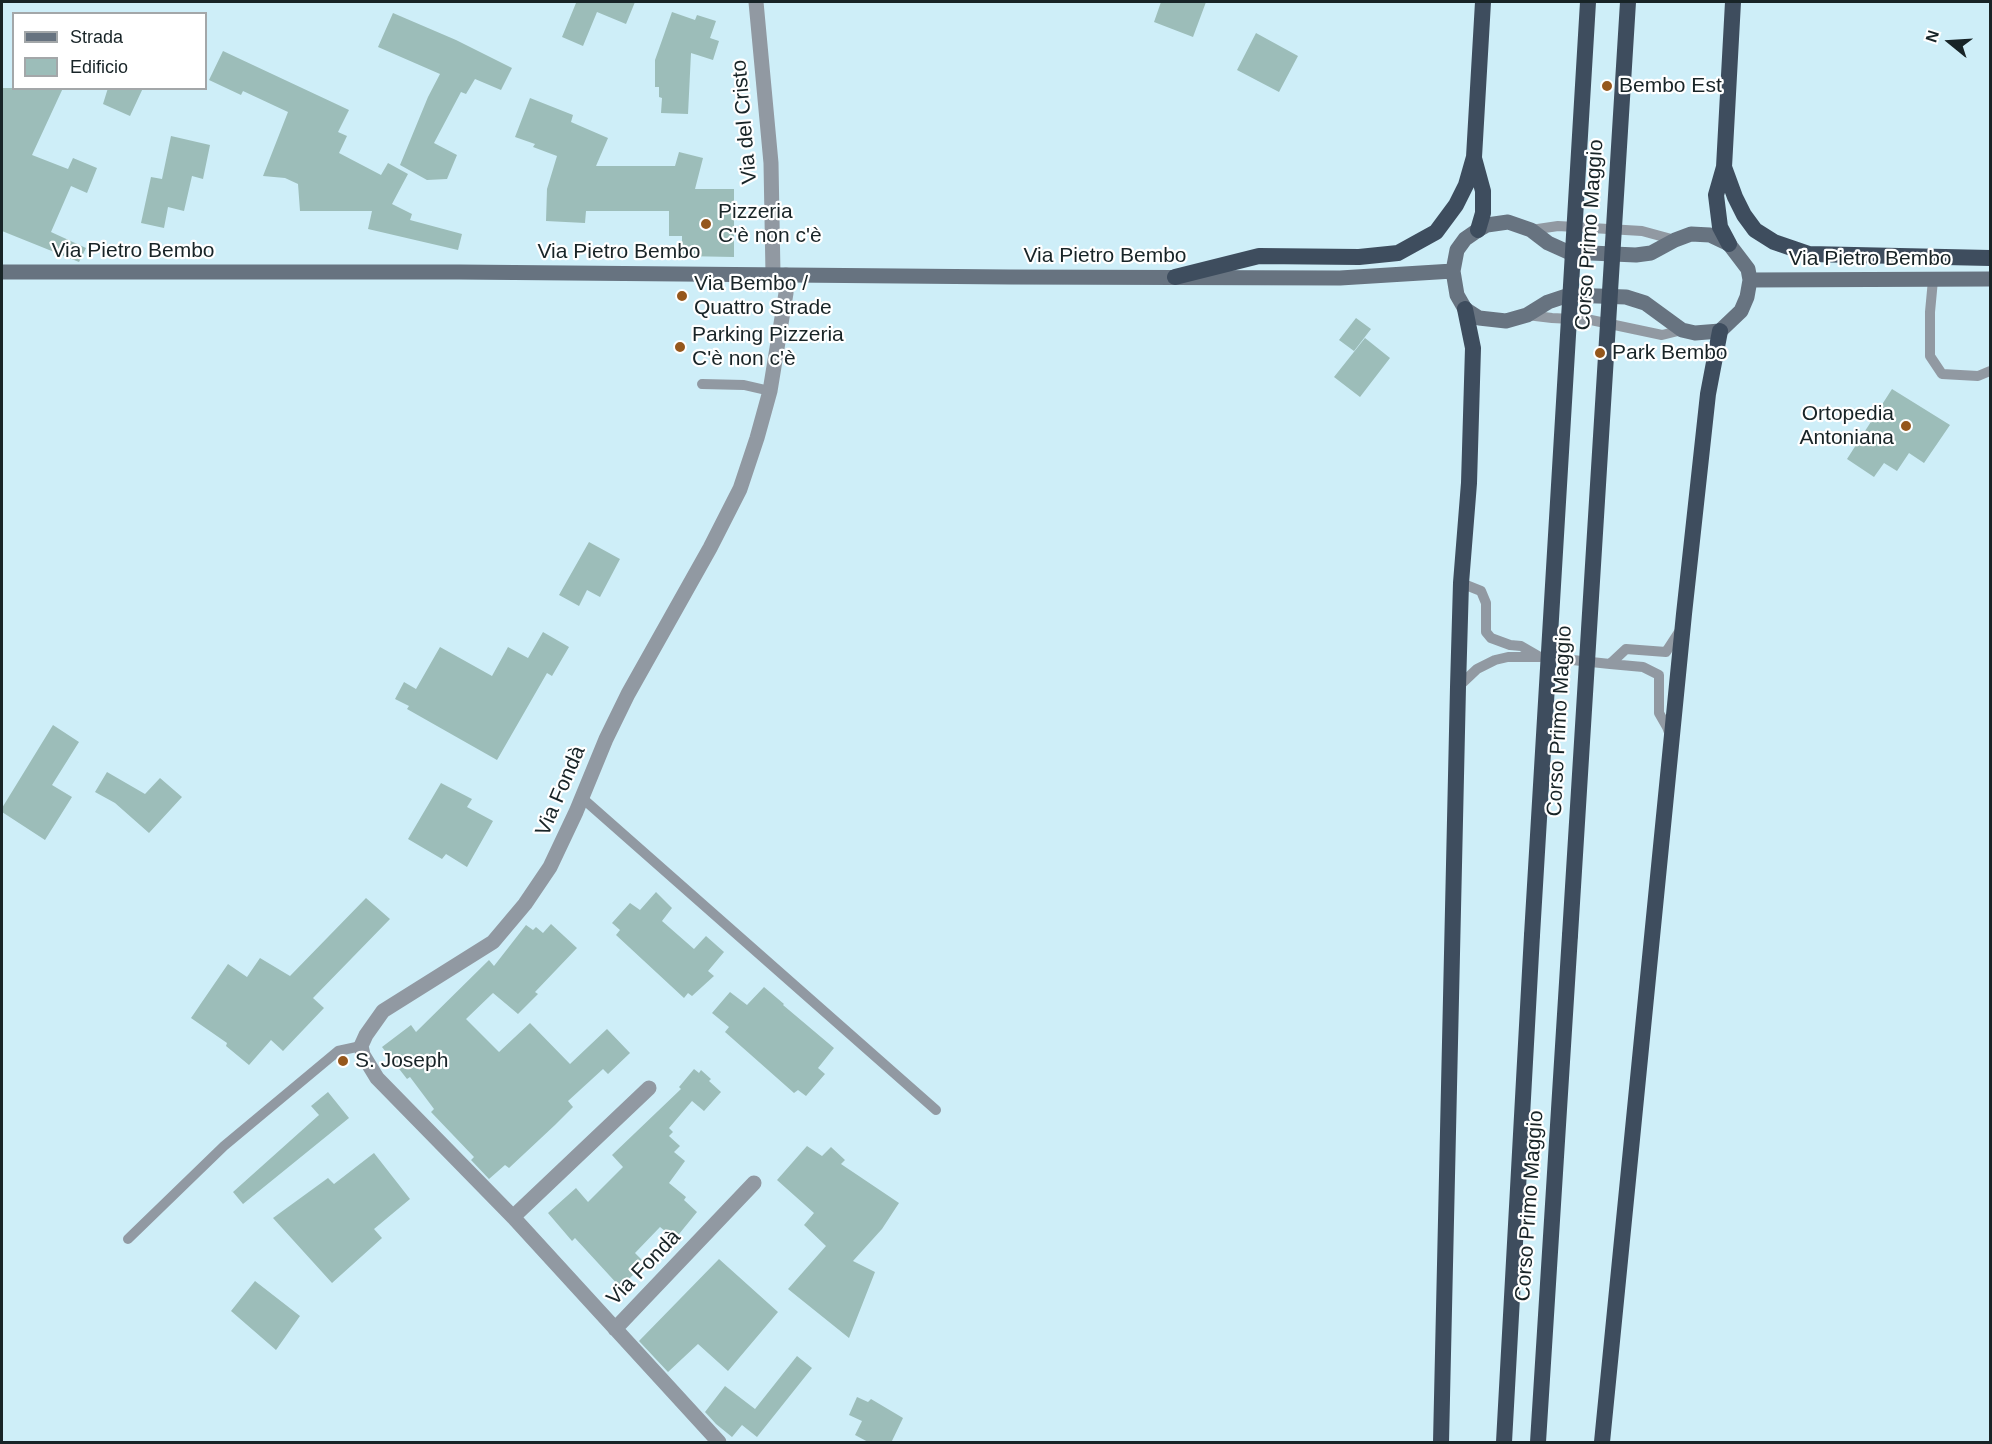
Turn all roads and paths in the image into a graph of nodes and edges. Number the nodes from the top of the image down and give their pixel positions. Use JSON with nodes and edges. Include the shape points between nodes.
{"nodes":[{"id":1,"x":756,"y":2,"type":"edge"},
{"id":2,"x":1483,"y":2,"type":"edge"},
{"id":3,"x":1588,"y":2,"type":"edge"},
{"id":4,"x":1628,"y":2,"type":"edge"},
{"id":5,"x":1733,"y":2,"type":"edge"},
{"id":6,"x":1474,"y":157,"type":"junction"},
{"id":7,"x":1724,"y":167,"type":"junction"},
{"id":8,"x":1478,"y":230,"type":"junction"},
{"id":9,"x":1531,"y":230,"type":"junction"},
{"id":10,"x":1675,"y":240,"type":"junction"},
{"id":11,"x":1729,"y":244,"type":"junction"},
{"id":12,"x":1990,"y":258,"type":"edge"},
{"id":13,"x":1453,"y":271,"type":"junction"},
{"id":14,"x":2,"y":272,"type":"edge"},
{"id":15,"x":780,"y":275,"type":"junction"},
{"id":16,"x":1174,"y":277,"type":"junction"},
{"id":17,"x":1990,"y":279,"type":"edge"},
{"id":18,"x":1750,"y":280,"type":"junction"},
{"id":19,"x":1933,"y":280,"type":"junction"},
{"id":20,"x":1465,"y":309,"type":"junction"},
{"id":21,"x":1527,"y":315,"type":"junction"},
{"id":22,"x":1682,"y":330,"type":"junction"},
{"id":23,"x":1720,"y":331,"type":"junction"},
{"id":24,"x":1990,"y":371,"type":"edge"},
{"id":25,"x":702,"y":384,"type":"dead end"},
{"id":26,"x":770,"y":391,"type":"junction"},
{"id":27,"x":1461,"y":583,"type":"junction"},
{"id":28,"x":1684,"y":615,"type":"junction"},
{"id":29,"x":1540,"y":657,"type":"junction"},
{"id":30,"x":1610,"y":664,"type":"junction"},
{"id":31,"x":1458,"y":687,"type":"junction"},
{"id":32,"x":1671,"y":742,"type":"junction"},
{"id":33,"x":581,"y":797,"type":"junction"},
{"id":34,"x":361,"y":1046,"type":"junction"},
{"id":35,"x":650,"y":1088,"type":"dead end"},
{"id":36,"x":936,"y":1110,"type":"dead end"},
{"id":37,"x":754,"y":1183,"type":"dead end"},
{"id":38,"x":513,"y":1217,"type":"junction"},
{"id":39,"x":128,"y":1239,"type":"dead end"},
{"id":40,"x":615,"y":1329,"type":"junction"},
{"id":41,"x":719,"y":1443,"type":"edge"},
{"id":42,"x":1441,"y":1443,"type":"edge"},
{"id":43,"x":1504,"y":1443,"type":"edge"},
{"id":44,"x":1538,"y":1443,"type":"edge"},
{"id":45,"x":1602,"y":1443,"type":"edge"}],
"edges":[{"from":1,"to":15,"type":"street","name":"Via del Cristo"},
{"from":2,"to":6,"type":"highway"},
{"from":3,"to":43,"type":"highway","name":"Corso Primo Maggio","bridge":true},
{"from":4,"to":44,"type":"highway","name":"Corso Primo Maggio","bridge":true},
{"from":5,"to":7,"type":"highway"},
{"from":6,"to":8,"type":"highway","via":[[1483,191]]},
{"from":6,"to":16,"type":"highway","via":[[1456,205],[1436,232],[1398,253],[1359,257],[1259,255]]},
{"from":7,"to":11,"type":"highway","via":[[1716,195],[1720,227]]},
{"from":7,"to":12,"type":"highway","via":[[1735,197],[1755,230],[1774,242],[1809,254]]},
{"from":8,"to":9,"type":"main road","via":[[1508,222]]},
{"from":8,"to":13,"type":"main road","via":[[1457,250]]},
{"from":9,"to":10,"type":"lane","via":[[1558,226],[1635,231]]},
{"from":9,"to":10,"type":"main road","via":[[1568,252],[1636,255],[1651,253]]},
{"from":10,"to":11,"type":"main road","via":[[1691,234],[1710,235]]},
{"from":11,"to":18,"type":"main road","via":[[1748,269]]},
{"from":13,"to":16,"type":"main road","name":"Via Pietro Bembo","via":[[1340,278]]},
{"from":13,"to":20,"type":"main road","via":[[1457,295]]},
{"from":14,"to":15,"type":"main road","name":"Via Pietro Bembo"},
{"from":15,"to":16,"type":"main road","name":"Via Pietro Bembo"},
{"from":15,"to":26,"type":"street","name":"Via Fondà","via":[[786,293]]},
{"from":17,"to":19,"type":"main road","name":"Via Pietro Bembo"},
{"from":18,"to":19,"type":"main road","name":"Via Pietro Bembo"},
{"from":18,"to":23,"type":"main road","via":[[1741,311]]},
{"from":19,"to":24,"type":"lane","via":[[1930,356],[1942,374],[1978,376]]},
{"from":20,"to":21,"type":"main road","via":[[1479,318],[1506,321]]},
{"from":20,"to":27,"type":"highway","via":[[1473,348]]},
{"from":21,"to":22,"type":"lane","via":[[1591,320],[1662,335]]},
{"from":21,"to":22,"type":"main road","via":[[1569,295],[1626,297],[1645,303]]},
{"from":22,"to":23,"type":"main road"},
{"from":23,"to":28,"type":"highway","via":[[1708,393]]},
{"from":25,"to":26,"type":"lane","via":[[744,385]]},
{"from":26,"to":33,"type":"street","name":"Via Fondà","via":[[740,489],[628,694]]},
{"from":27,"to":29,"type":"lane","via":[[1480,591],[1486,603],[1486,632],[1491,638],[1521,646]]},
{"from":27,"to":31,"type":"highway"},
{"from":28,"to":30,"type":"lane","via":[[1678,636],[1666,652],[1626,649]]},
{"from":28,"to":32,"type":"highway"},
{"from":29,"to":30,"type":"lane"},
{"from":29,"to":31,"type":"lane","via":[[1496,660],[1478,669]]},
{"from":30,"to":32,"type":"lane","via":[[1642,668],[1659,675],[1659,713]]},
{"from":31,"to":42,"type":"highway"},
{"from":32,"to":45,"type":"highway"},
{"from":33,"to":34,"type":"street","name":"Via Fondà","via":[[550,867],[493,942],[383,1011]]},
{"from":33,"to":36,"type":"lane"},
{"from":34,"to":38,"type":"street","name":"Via Fondà","via":[[377,1078]]},
{"from":34,"to":39,"type":"lane","via":[[338,1051],[224,1146]]},
{"from":35,"to":38,"type":"street"},
{"from":37,"to":40,"type":"street","name":"Via Fondà"},
{"from":38,"to":40,"type":"street","name":"Via Fondà"},
{"from":40,"to":41,"type":"street","name":"Via Fondà"}]}
